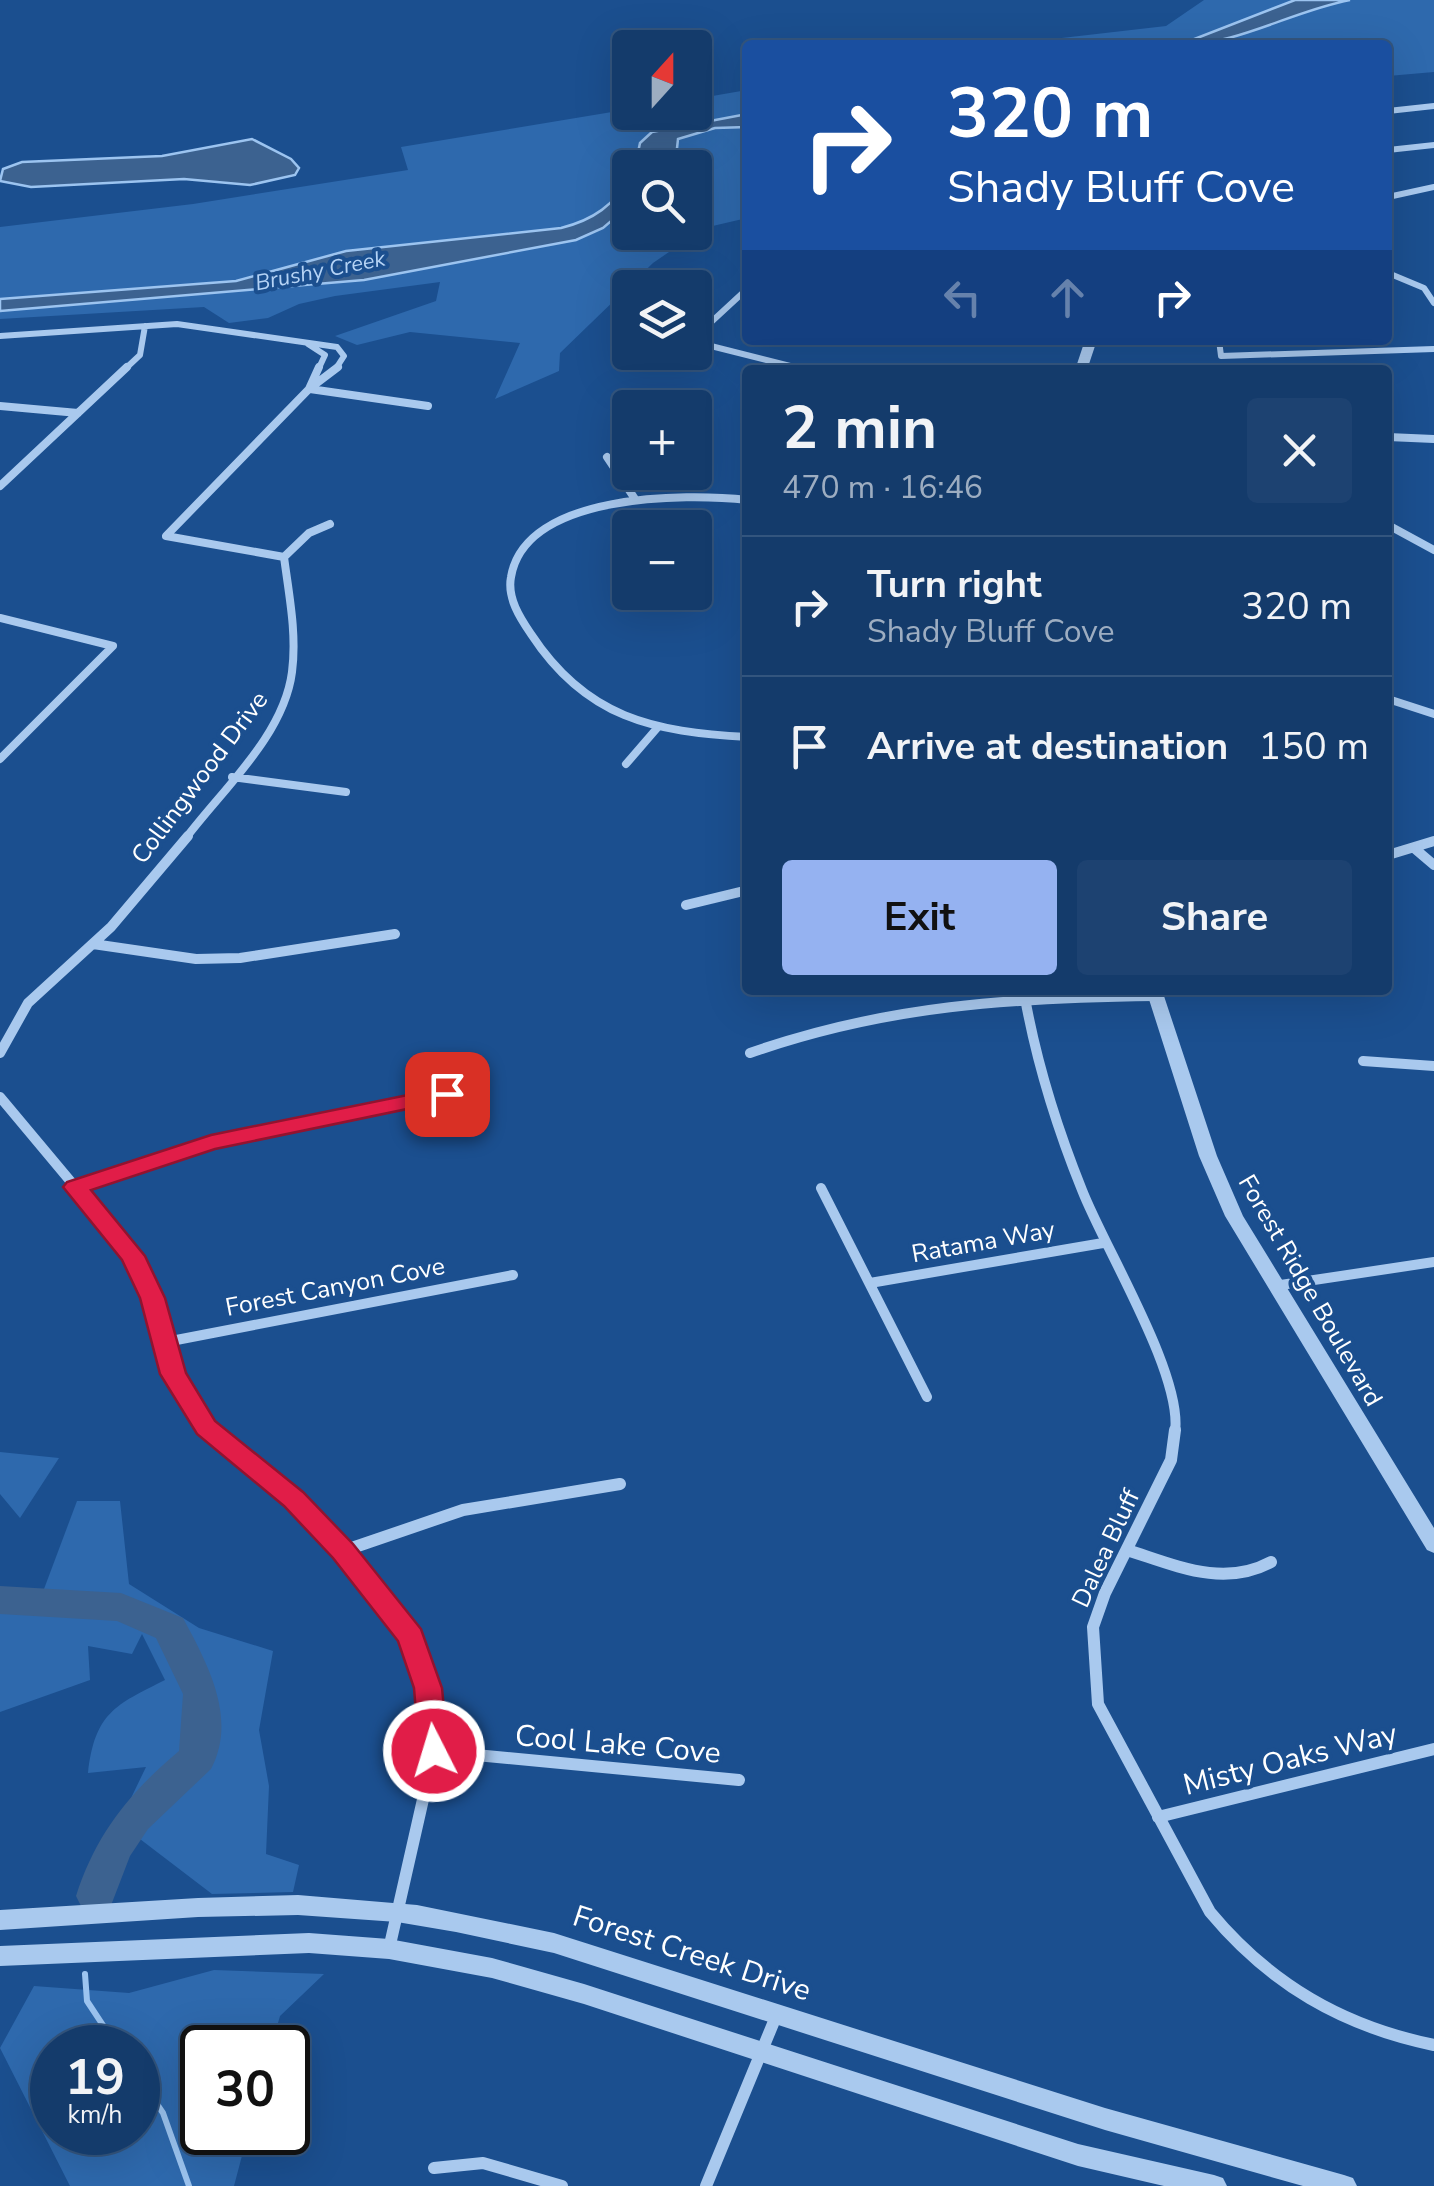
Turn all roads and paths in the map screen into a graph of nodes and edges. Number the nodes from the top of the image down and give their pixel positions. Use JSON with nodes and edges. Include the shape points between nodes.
{"nodes":[{"id":1,"x":1434,"y":106,"type":"edge"},
{"id":2,"x":1392,"y":110,"type":"edge"},
{"id":3,"x":1434,"y":144,"type":"edge"},
{"id":4,"x":1392,"y":149,"type":"edge"},
{"id":5,"x":1434,"y":187,"type":"edge"},
{"id":6,"x":1392,"y":196,"type":"edge"},
{"id":7,"x":1392,"y":275,"type":"edge"},
{"id":8,"x":742,"y":294,"type":"edge"},
{"id":9,"x":1434,"y":304,"type":"edge"},
{"id":10,"x":712,"y":323,"type":"edge"},
{"id":11,"x":145,"y":326,"type":"junction"},
{"id":12,"x":265,"y":334,"type":"junction"},
{"id":13,"x":0,"y":336,"type":"edge"},
{"id":14,"x":712,"y":345,"type":"edge"},
{"id":15,"x":1220,"y":345,"type":"edge"},
{"id":16,"x":1434,"y":349,"type":"edge"},
{"id":17,"x":788,"y":365,"type":"edge"},
{"id":18,"x":309,"y":389,"type":"junction"},
{"id":19,"x":0,"y":406,"type":"edge"},
{"id":20,"x":428,"y":406,"type":"dead end"},
{"id":21,"x":78,"y":413,"type":"junction"},
{"id":22,"x":1392,"y":437,"type":"edge"},
{"id":23,"x":1434,"y":439,"type":"edge"},
{"id":24,"x":607,"y":457,"type":"dead end"},
{"id":25,"x":0,"y":486,"type":"edge"},
{"id":26,"x":635,"y":499,"type":"junction"},
{"id":27,"x":742,"y":500,"type":"edge"},
{"id":28,"x":330,"y":524,"type":"dead end"},
{"id":29,"x":1392,"y":528,"type":"edge"},
{"id":30,"x":1434,"y":550,"type":"edge"},
{"id":31,"x":284,"y":557,"type":"junction"},
{"id":32,"x":0,"y":618,"type":"edge"},
{"id":33,"x":1392,"y":699,"type":"edge"},
{"id":34,"x":1434,"y":714,"type":"edge"},
{"id":35,"x":658,"y":727,"type":"junction"},
{"id":36,"x":742,"y":736,"type":"edge"},
{"id":37,"x":0,"y":759,"type":"edge"},
{"id":38,"x":626,"y":764,"type":"dead end"},
{"id":39,"x":232,"y":777,"type":"junction"},
{"id":40,"x":346,"y":792,"type":"dead end"},
{"id":41,"x":1434,"y":840,"type":"edge"},
{"id":42,"x":1414,"y":848,"type":"junction"},
{"id":43,"x":1392,"y":855,"type":"edge"},
{"id":44,"x":1434,"y":865,"type":"edge"},
{"id":45,"x":742,"y":891,"type":"edge"},
{"id":46,"x":686,"y":905,"type":"dead end"},
{"id":47,"x":395,"y":934,"type":"dead end"},
{"id":48,"x":92,"y":944,"type":"junction"},
{"id":49,"x":1103,"y":995,"type":"edge"},
{"id":50,"x":1156,"y":995,"type":"edge"},
{"id":51,"x":1025,"y":998,"type":"junction"},
{"id":52,"x":0,"y":1053,"type":"edge"},
{"id":53,"x":750,"y":1054,"type":"dead end"},
{"id":54,"x":1363,"y":1061,"type":"dead end"},
{"id":55,"x":1434,"y":1066,"type":"edge"},
{"id":56,"x":447,"y":1094,"type":"dead end"},
{"id":57,"x":0,"y":1096,"type":"edge"},
{"id":58,"x":75,"y":1187,"type":"junction"},
{"id":59,"x":821,"y":1188,"type":"dead end"},
{"id":60,"x":1103,"y":1244,"type":"junction"},
{"id":61,"x":1434,"y":1262,"type":"edge"},
{"id":62,"x":512,"y":1275,"type":"dead end"},
{"id":63,"x":870,"y":1283,"type":"junction"},
{"id":64,"x":1274,"y":1286,"type":"junction"},
{"id":65,"x":166,"y":1342,"type":"junction"},
{"id":66,"x":926,"y":1398,"type":"dead end"},
{"id":67,"x":620,"y":1484,"type":"dead end"},
{"id":68,"x":1434,"y":1544,"type":"edge"},
{"id":69,"x":1127,"y":1550,"type":"junction"},
{"id":70,"x":343,"y":1551,"type":"junction"},
{"id":71,"x":1272,"y":1562,"type":"dead end"},
{"id":72,"x":1434,"y":1749,"type":"edge"},
{"id":73,"x":434,"y":1751,"type":"junction"},
{"id":74,"x":739,"y":1780,"type":"dead end"},
{"id":75,"x":1158,"y":1816,"type":"junction"},
{"id":76,"x":395,"y":1912,"type":"junction"},
{"id":77,"x":0,"y":1920,"type":"edge"},
{"id":78,"x":389,"y":1948,"type":"junction"},
{"id":79,"x":0,"y":1956,"type":"edge"},
{"id":80,"x":777,"y":2014,"type":"junction"},
{"id":81,"x":1434,"y":2045,"type":"edge"},
{"id":82,"x":760,"y":2053,"type":"junction"},
{"id":83,"x":434,"y":2168,"type":"dead end"},
{"id":84,"x":562,"y":2186,"type":"edge"},
{"id":85,"x":706,"y":2186,"type":"edge"},
{"id":86,"x":1214,"y":2186,"type":"edge"},
{"id":87,"x":1344,"y":2186,"type":"edge"}],
"edges":[{"from":1,"to":2,"type":"street"},
{"from":3,"to":4,"type":"street"},
{"from":5,"to":6,"type":"street"},
{"from":7,"to":9,"type":"street","via":[[1424,288]]},
{"from":8,"to":10,"type":"street"},
{"from":11,"to":12,"type":"street"},
{"from":11,"to":13,"type":"street"},
{"from":11,"to":21,"type":"street","via":[[140,355]]},
{"from":12,"to":18,"type":"street","via":[[325,354]]},
{"from":12,"to":18,"type":"street","via":[[341,351],[340,366]]},
{"from":14,"to":17,"type":"street"},
{"from":15,"to":16,"type":"street","via":[[1221,356]]},
{"from":18,"to":20,"type":"street"},
{"from":18,"to":31,"type":"street","via":[[166,536]]},
{"from":19,"to":21,"type":"street"},
{"from":21,"to":25,"type":"street"},
{"from":22,"to":23,"type":"street"},
{"from":24,"to":26,"type":"street"},
{"from":26,"to":27,"type":"street"},
{"from":26,"to":35,"type":"street","via":[[542,534],[518,560],[510,594],[562,680],[606,708]]},
{"from":28,"to":31,"type":"street","via":[[308,533]]},
{"from":29,"to":30,"type":"street"},
{"from":31,"to":39,"type":"street","name":"Collingwood Drive","via":[[294,642],[287,697]]},
{"from":32,"to":37,"type":"street","via":[[113,646]]},
{"from":33,"to":34,"type":"street"},
{"from":35,"to":36,"type":"street"},
{"from":35,"to":38,"type":"street"},
{"from":39,"to":40,"type":"street"},
{"from":39,"to":48,"type":"street","name":"Collingwood Drive"},
{"from":41,"to":42,"type":"street"},
{"from":42,"to":43,"type":"street"},
{"from":42,"to":44,"type":"street"},
{"from":45,"to":46,"type":"street"},
{"from":47,"to":48,"type":"street","via":[[240,958],[196,959]]},
{"from":48,"to":52,"type":"street","name":"Collingwood Drive","via":[[39,986],[15,1016]]},
{"from":49,"to":51,"type":"street"},
{"from":50,"to":64,"type":"street","name":"Forest Ridge Boulevard","via":[[1208,1156]]},
{"from":51,"to":53,"type":"street","via":[[879,1012]]},
{"from":51,"to":60,"type":"street","name":"Dalea Bluff","via":[[1036,1057]]},
{"from":54,"to":55,"type":"street"},
{"from":56,"to":58,"type":"street","via":[[211,1142]]},
{"from":57,"to":58,"type":"street"},
{"from":58,"to":65,"type":"street","via":[[132,1256]]},
{"from":59,"to":63,"type":"street"},
{"from":60,"to":63,"type":"street","name":"Ratama Way"},
{"from":60,"to":69,"type":"street","name":"Dalea Bluff","via":[[1169,1383],[1177,1418],[1171,1460]]},
{"from":61,"to":64,"type":"street"},
{"from":62,"to":65,"type":"street","name":"Forest Canyon Cove"},
{"from":63,"to":66,"type":"street"},
{"from":64,"to":68,"type":"street","name":"Forest Ridge Boulevard"},
{"from":65,"to":70,"type":"street","via":[[173,1374],[206,1427],[293,1499]]},
{"from":67,"to":70,"type":"street","via":[[463,1510]]},
{"from":69,"to":71,"type":"street","via":[[1223,1575]]},
{"from":69,"to":75,"type":"street","name":"Dalea Bluff","via":[[1093,1627],[1094,1670],[1108,1727]]},
{"from":70,"to":73,"type":"street","via":[[411,1637],[428,1688]]},
{"from":72,"to":75,"type":"street","name":"Misty Oaks Way"},
{"from":73,"to":74,"type":"street","name":"Cool Lake Cove"},
{"from":73,"to":76,"type":"street"},
{"from":75,"to":81,"type":"street","name":"Dalea Bluff","via":[[1210,1912],[1257,1963],[1350,2022]]},
{"from":76,"to":77,"type":"street","name":"Forest Creek Drive","via":[[299,1906]]},
{"from":76,"to":78,"type":"street"},
{"from":76,"to":80,"type":"street","name":"Forest Creek Drive","via":[[554,1943]]},
{"from":78,"to":79,"type":"street","via":[[310,1943]]},
{"from":78,"to":82,"type":"street","via":[[511,1974]]},
{"from":80,"to":82,"type":"street"},
{"from":80,"to":87,"type":"street","name":"Forest Creek Drive","via":[[1105,2119]]},
{"from":82,"to":85,"type":"street"},
{"from":82,"to":86,"type":"street","via":[[1078,2155]]},
{"from":83,"to":84,"type":"street","via":[[483,2164]]}]}
